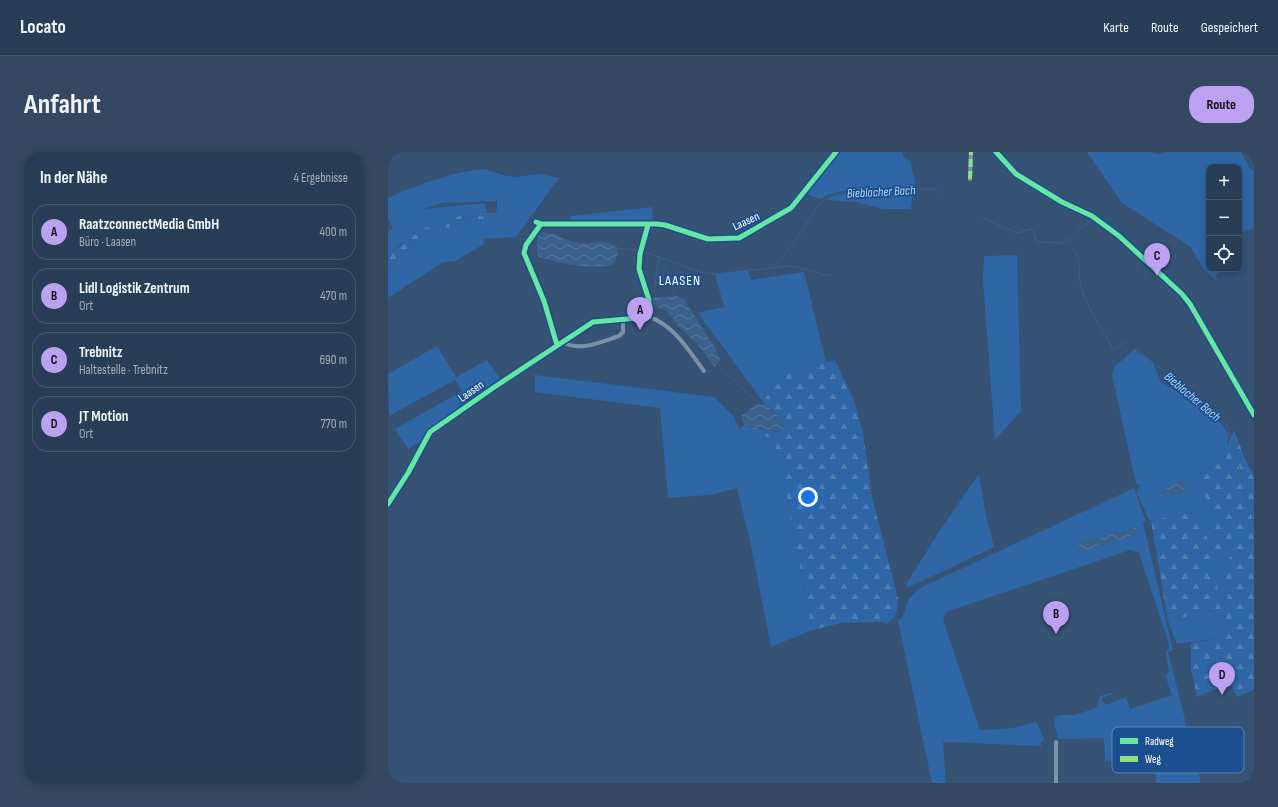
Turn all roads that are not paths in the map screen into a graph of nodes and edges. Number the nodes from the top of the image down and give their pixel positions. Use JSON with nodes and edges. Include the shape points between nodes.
{"nodes":[{"id":1,"x":836,"y":152,"type":"edge"},
{"id":2,"x":971,"y":152,"type":"edge"},
{"id":3,"x":996,"y":152,"type":"edge"},
{"id":4,"x":970,"y":180,"type":"dead end"},
{"id":5,"x":648,"y":225,"type":"junction"},
{"id":6,"x":649,"y":317,"type":"junction"},
{"id":7,"x":623,"y":318,"type":"junction"},
{"id":8,"x":562,"y":342,"type":"junction"},
{"id":9,"x":557,"y":345,"type":"junction"},
{"id":10,"x":704,"y":371,"type":"dead end"},
{"id":11,"x":1254,"y":414,"type":"edge"},
{"id":12,"x":388,"y":504,"type":"edge"},
{"id":13,"x":1056,"y":742,"type":"dead end"},
{"id":14,"x":1056,"y":783,"type":"edge"}],
"edges":[{"from":1,"to":5,"type":"street","name":"Laasen","via":[[791,208],[739,238],[708,239],[665,225]]},
{"from":2,"to":4,"type":"street"},
{"from":3,"to":11,"type":"street","via":[[1016,174],[1104,225],[1182,294]]},
{"from":5,"to":6,"type":"street","via":[[640,254],[639,269],[649,300]]},
{"from":5,"to":9,"type":"street","name":"Laasen","via":[[538,223],[524,253],[544,301]]},
{"from":6,"to":7,"type":"street","name":"Laasen"},
{"from":6,"to":10,"type":"street","via":[[656,319],[681,339]]},
{"from":7,"to":8,"type":"street","name":"Laasen","via":[[593,322]]},
{"from":7,"to":8,"type":"street","via":[[623,332],[619,336],[578,347]]},
{"from":8,"to":9,"type":"street","name":"Laasen"},
{"from":9,"to":12,"type":"street","name":"Laasen","via":[[430,432]]},
{"from":13,"to":14,"type":"street"}]}
